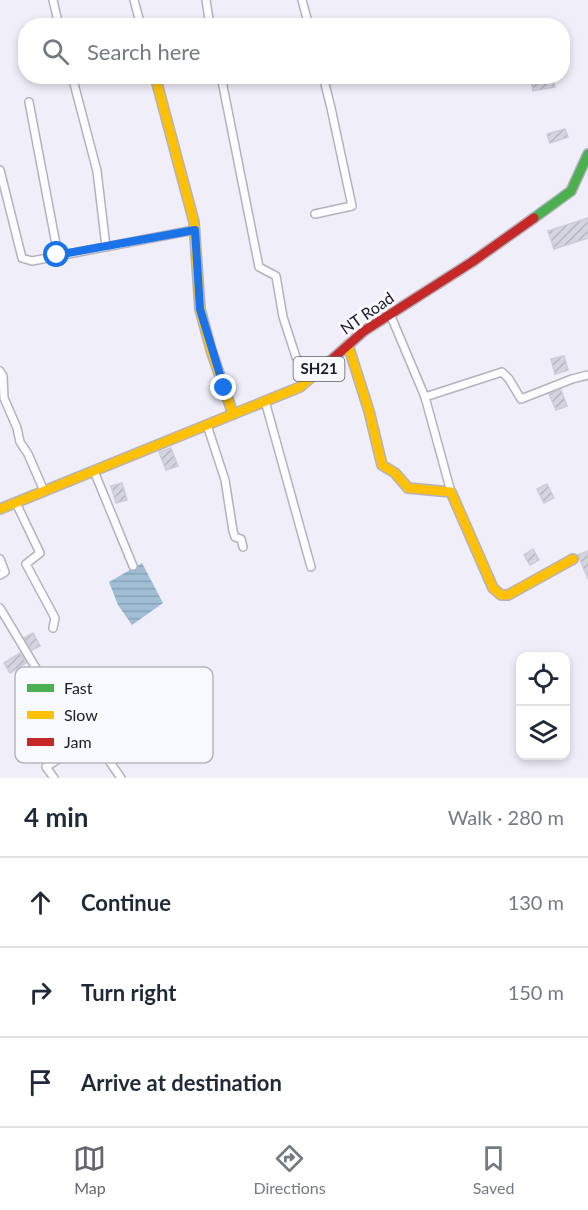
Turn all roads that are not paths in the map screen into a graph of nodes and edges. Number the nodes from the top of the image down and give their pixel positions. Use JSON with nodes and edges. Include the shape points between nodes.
{"nodes":[{"id":1,"x":53,"y":0,"type":"edge"},
{"id":2,"x":134,"y":0,"type":"edge"},
{"id":3,"x":206,"y":0,"type":"edge"},
{"id":4,"x":302,"y":0,"type":"edge"},
{"id":5,"x":57,"y":18,"type":"edge"},
{"id":6,"x":139,"y":18,"type":"edge"},
{"id":7,"x":209,"y":18,"type":"edge"},
{"id":8,"x":307,"y":18,"type":"edge"},
{"id":9,"x":74,"y":84,"type":"edge"},
{"id":10,"x":157,"y":84,"type":"edge"},
{"id":11,"x":223,"y":84,"type":"edge"},
{"id":12,"x":325,"y":84,"type":"edge"},
{"id":13,"x":29,"y":102,"type":"dead end"},
{"id":14,"x":588,"y":154,"type":"edge"},
{"id":15,"x":0,"y":170,"type":"edge"},
{"id":16,"x":315,"y":214,"type":"dead end"},
{"id":17,"x":195,"y":230,"type":"junction"},
{"id":18,"x":106,"y":247,"type":"junction"},
{"id":19,"x":57,"y":255,"type":"junction"},
{"id":20,"x":390,"y":314,"type":"junction"},
{"id":21,"x":348,"y":345,"type":"junction"},
{"id":22,"x":0,"y":372,"type":"edge"},
{"id":23,"x":588,"y":375,"type":"edge"},
{"id":24,"x":311,"y":377,"type":"junction"},
{"id":25,"x":425,"y":397,"type":"junction"},
{"id":26,"x":265,"y":401,"type":"junction"},
{"id":27,"x":233,"y":414,"type":"junction"},
{"id":28,"x":207,"y":425,"type":"junction"},
{"id":29,"x":94,"y":471,"type":"junction"},
{"id":30,"x":44,"y":491,"type":"junction"},
{"id":31,"x":451,"y":492,"type":"junction"},
{"id":32,"x":16,"y":502,"type":"junction"},
{"id":33,"x":0,"y":509,"type":"edge"},
{"id":34,"x":243,"y":547,"type":"dead end"},
{"id":35,"x":0,"y":559,"type":"edge"},
{"id":36,"x":573,"y":559,"type":"dead end"},
{"id":37,"x":133,"y":566,"type":"dead end"},
{"id":38,"x":311,"y":567,"type":"dead end"},
{"id":39,"x":0,"y":575,"type":"edge"},
{"id":40,"x":0,"y":608,"type":"edge"},
{"id":41,"x":53,"y":628,"type":"dead end"},
{"id":42,"x":35,"y":667,"type":"edge"},
{"id":43,"x":52,"y":763,"type":"edge"},
{"id":44,"x":111,"y":763,"type":"edge"},
{"id":45,"x":54,"y":778,"type":"edge"},
{"id":46,"x":121,"y":778,"type":"edge"}],
"edges":[{"from":1,"to":5,"type":"street"},
{"from":2,"to":6,"type":"street"},
{"from":3,"to":7,"type":"street"},
{"from":4,"to":8,"type":"street"},
{"from":9,"to":18,"type":"street","via":[[97,171]]},
{"from":10,"to":17,"type":"street"},
{"from":11,"to":24,"type":"street","via":[[259,267],[276,276],[283,317],[296,357]]},
{"from":12,"to":16,"type":"street","via":[[352,206]]},
{"from":13,"to":19,"type":"street"},
{"from":14,"to":20,"type":"street","name":"NT Road","number":"SH21","via":[[571,191],[472,262]]},
{"from":15,"to":19,"type":"street","via":[[22,258],[32,261]]},
{"from":17,"to":18,"type":"street"},
{"from":17,"to":27,"type":"street","via":[[200,309]]},
{"from":18,"to":19,"type":"street"},
{"from":20,"to":21,"type":"street","name":"NT Road","number":"SH21"},
{"from":20,"to":25,"type":"street"},
{"from":21,"to":24,"type":"street","name":"NT Road","number":"SH21"},
{"from":21,"to":31,"type":"street","via":[[382,465],[408,488]]},
{"from":22,"to":30,"type":"street","via":[[4,398],[20,442]]},
{"from":23,"to":25,"type":"street","via":[[521,399],[502,372]]},
{"from":24,"to":26,"type":"street","name":"NT Road","number":"SH21","via":[[300,387]]},
{"from":25,"to":31,"type":"street"},
{"from":26,"to":27,"type":"street","name":"NT Road","number":"SH21"},
{"from":26,"to":38,"type":"street"},
{"from":27,"to":28,"type":"street","name":"NT Road","number":"SH21"},
{"from":28,"to":29,"type":"street","name":"NT Road","number":"SH21"},
{"from":28,"to":34,"type":"street","via":[[225,480],[235,537],[241,539]]},
{"from":29,"to":30,"type":"street","name":"NT Road","number":"SH21"},
{"from":29,"to":37,"type":"street"},
{"from":30,"to":32,"type":"street","name":"NT Road","number":"SH21"},
{"from":31,"to":36,"type":"street","via":[[493,588],[501,595],[508,595]]},
{"from":32,"to":33,"type":"street","name":"NT Road","number":"SH21"},
{"from":32,"to":41,"type":"street","via":[[40,553],[26,564],[55,618]]},
{"from":35,"to":39,"type":"street","via":[[5,572]]},
{"from":40,"to":42,"type":"street"},
{"from":43,"to":45,"type":"street","via":[[46,767]]},
{"from":44,"to":46,"type":"street"}]}
